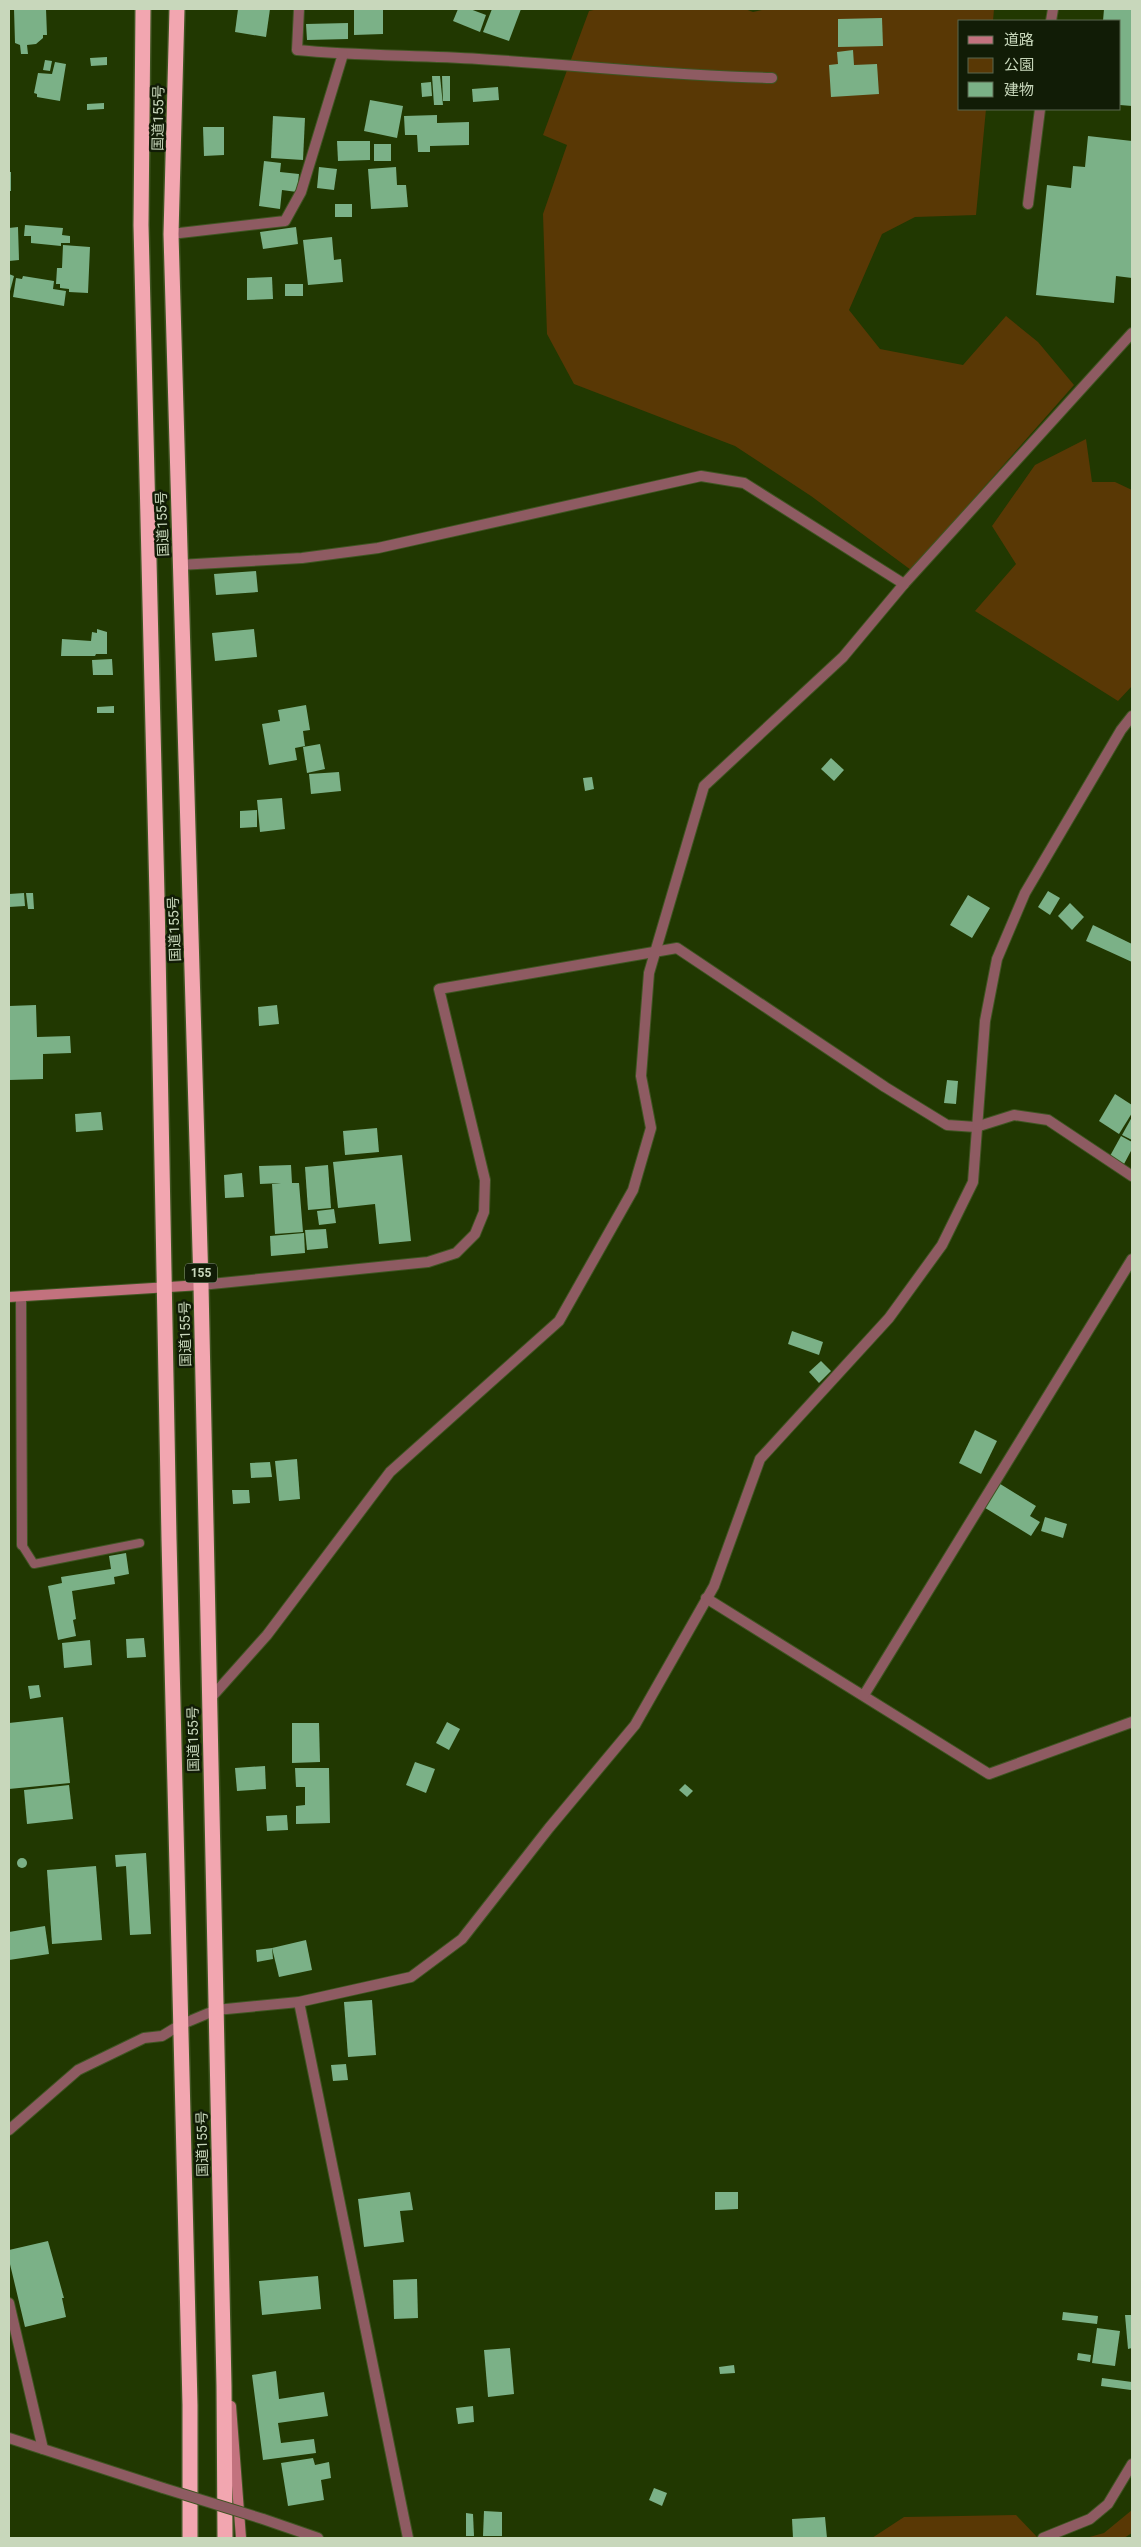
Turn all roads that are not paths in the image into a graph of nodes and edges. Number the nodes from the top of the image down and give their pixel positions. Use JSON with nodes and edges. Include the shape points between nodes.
{"nodes":[{"id":1,"x":143,"y":9,"type":"edge"},
{"id":2,"x":177,"y":9,"type":"edge"},
{"id":3,"x":299,"y":9,"type":"edge"},
{"id":4,"x":343,"y":54,"type":"junction"},
{"id":5,"x":772,"y":78,"type":"dead end"},
{"id":6,"x":1040,"y":110,"type":"edge"},
{"id":7,"x":1028,"y":204,"type":"dead end"},
{"id":8,"x":171,"y":234,"type":"junction"},
{"id":9,"x":1132,"y":333,"type":"edge"},
{"id":10,"x":179,"y":565,"type":"junction"},
{"id":11,"x":904,"y":584,"type":"junction"},
{"id":12,"x":1132,"y":716,"type":"edge"},
{"id":13,"x":655,"y":954,"type":"junction"},
{"id":14,"x":976,"y":1127,"type":"junction"},
{"id":15,"x":1132,"y":1176,"type":"edge"},
{"id":16,"x":1132,"y":1259,"type":"edge"},
{"id":17,"x":201,"y":1285,"type":"junction"},
{"id":18,"x":164,"y":1287,"type":"junction"},
{"id":19,"x":9,"y":1296,"type":"edge"},
{"id":20,"x":21,"y":1297,"type":"junction"},
{"id":21,"x":140,"y":1543,"type":"dead end"},
{"id":22,"x":22,"y":1545,"type":"joint"},
{"id":23,"x":706,"y":1598,"type":"junction"},
{"id":24,"x":864,"y":1695,"type":"junction"},
{"id":25,"x":208,"y":1701,"type":"junction"},
{"id":26,"x":1132,"y":1722,"type":"edge"},
{"id":27,"x":299,"y":2002,"type":"junction"},
{"id":28,"x":216,"y":2010,"type":"junction"},
{"id":29,"x":180,"y":2025,"type":"junction"},
{"id":30,"x":9,"y":2130,"type":"edge"},
{"id":31,"x":222,"y":2282,"type":"junction"},
{"id":32,"x":9,"y":2303,"type":"edge"},
{"id":33,"x":9,"y":2438,"type":"edge"},
{"id":34,"x":43,"y":2449,"type":"junction"},
{"id":35,"x":1132,"y":2464,"type":"edge"},
{"id":36,"x":190,"y":2538,"type":"edge"},
{"id":37,"x":225,"y":2538,"type":"edge"},
{"id":38,"x":240,"y":2538,"type":"edge"},
{"id":39,"x":318,"y":2538,"type":"edge"},
{"id":40,"x":408,"y":2538,"type":"edge"},
{"id":41,"x":1043,"y":2538,"type":"edge"}],
"edges":[{"from":1,"to":18,"type":"highway","name":"国道155号","via":[[141,225]]},
{"from":2,"to":8,"type":"highway","name":"国道155号","number":"155"},
{"from":3,"to":4,"type":"street","via":[[296,50]]},
{"from":4,"to":5,"type":"street","via":[[458,57],[705,77]]},
{"from":4,"to":8,"type":"street","via":[[301,192],[285,221]]},
{"from":6,"to":7,"type":"street"},
{"from":8,"to":10,"type":"highway","name":"国道155号","number":"155"},
{"from":9,"to":11,"type":"street"},
{"from":10,"to":11,"type":"street","via":[[302,558],[378,548],[701,476],[744,482]]},
{"from":10,"to":17,"type":"highway","name":"国道155号","number":"155"},
{"from":11,"to":13,"type":"street","via":[[843,657],[704,786]]},
{"from":12,"to":14,"type":"street","via":[[1025,893],[997,959],[986,1021]]},
{"from":13,"to":14,"type":"street","via":[[677,948],[947,1126]]},
{"from":13,"to":17,"type":"street","via":[[439,989],[485,1180],[484,1212],[475,1234],[456,1253],[428,1262]]},
{"from":13,"to":25,"type":"street","via":[[649,973],[641,1076],[651,1128],[633,1190],[559,1321],[390,1472],[267,1634]]},
{"from":14,"to":15,"type":"street","via":[[1014,1115],[1048,1120]]},
{"from":14,"to":23,"type":"street","via":[[973,1182],[942,1245],[889,1318],[760,1459],[714,1586]]},
{"from":16,"to":24,"type":"street"},
{"from":17,"to":18,"type":"main road"},
{"from":17,"to":25,"type":"highway","name":"国道155号","number":"155"},
{"from":18,"to":20,"type":"main road"},
{"from":18,"to":29,"type":"highway","name":"国道155号"},
{"from":19,"to":20,"type":"main road"},
{"from":20,"to":22,"type":"street"},
{"from":21,"to":22,"type":"lane","via":[[34,1564]]},
{"from":23,"to":24,"type":"street"},
{"from":23,"to":27,"type":"street","via":[[635,1725],[462,1939],[411,1977]]},
{"from":24,"to":26,"type":"street","via":[[989,1774]]},
{"from":25,"to":28,"type":"highway","name":"国道155号","number":"155"},
{"from":27,"to":28,"type":"street"},
{"from":27,"to":40,"type":"street"},
{"from":28,"to":29,"type":"street"},
{"from":28,"to":31,"type":"highway","name":"国道155号","number":"155"},
{"from":29,"to":30,"type":"street","via":[[162,2036],[144,2038],[78,2070]]},
{"from":29,"to":36,"type":"highway","name":"国道155号"},
{"from":31,"to":37,"type":"highway","name":"国道155号","number":"155"},
{"from":31,"to":38,"type":"main road"},
{"from":32,"to":34,"type":"street"},
{"from":33,"to":34,"type":"street"},
{"from":34,"to":39,"type":"street","bridge":true},
{"from":35,"to":41,"type":"street","via":[[1108,2504],[1090,2519]]}]}
